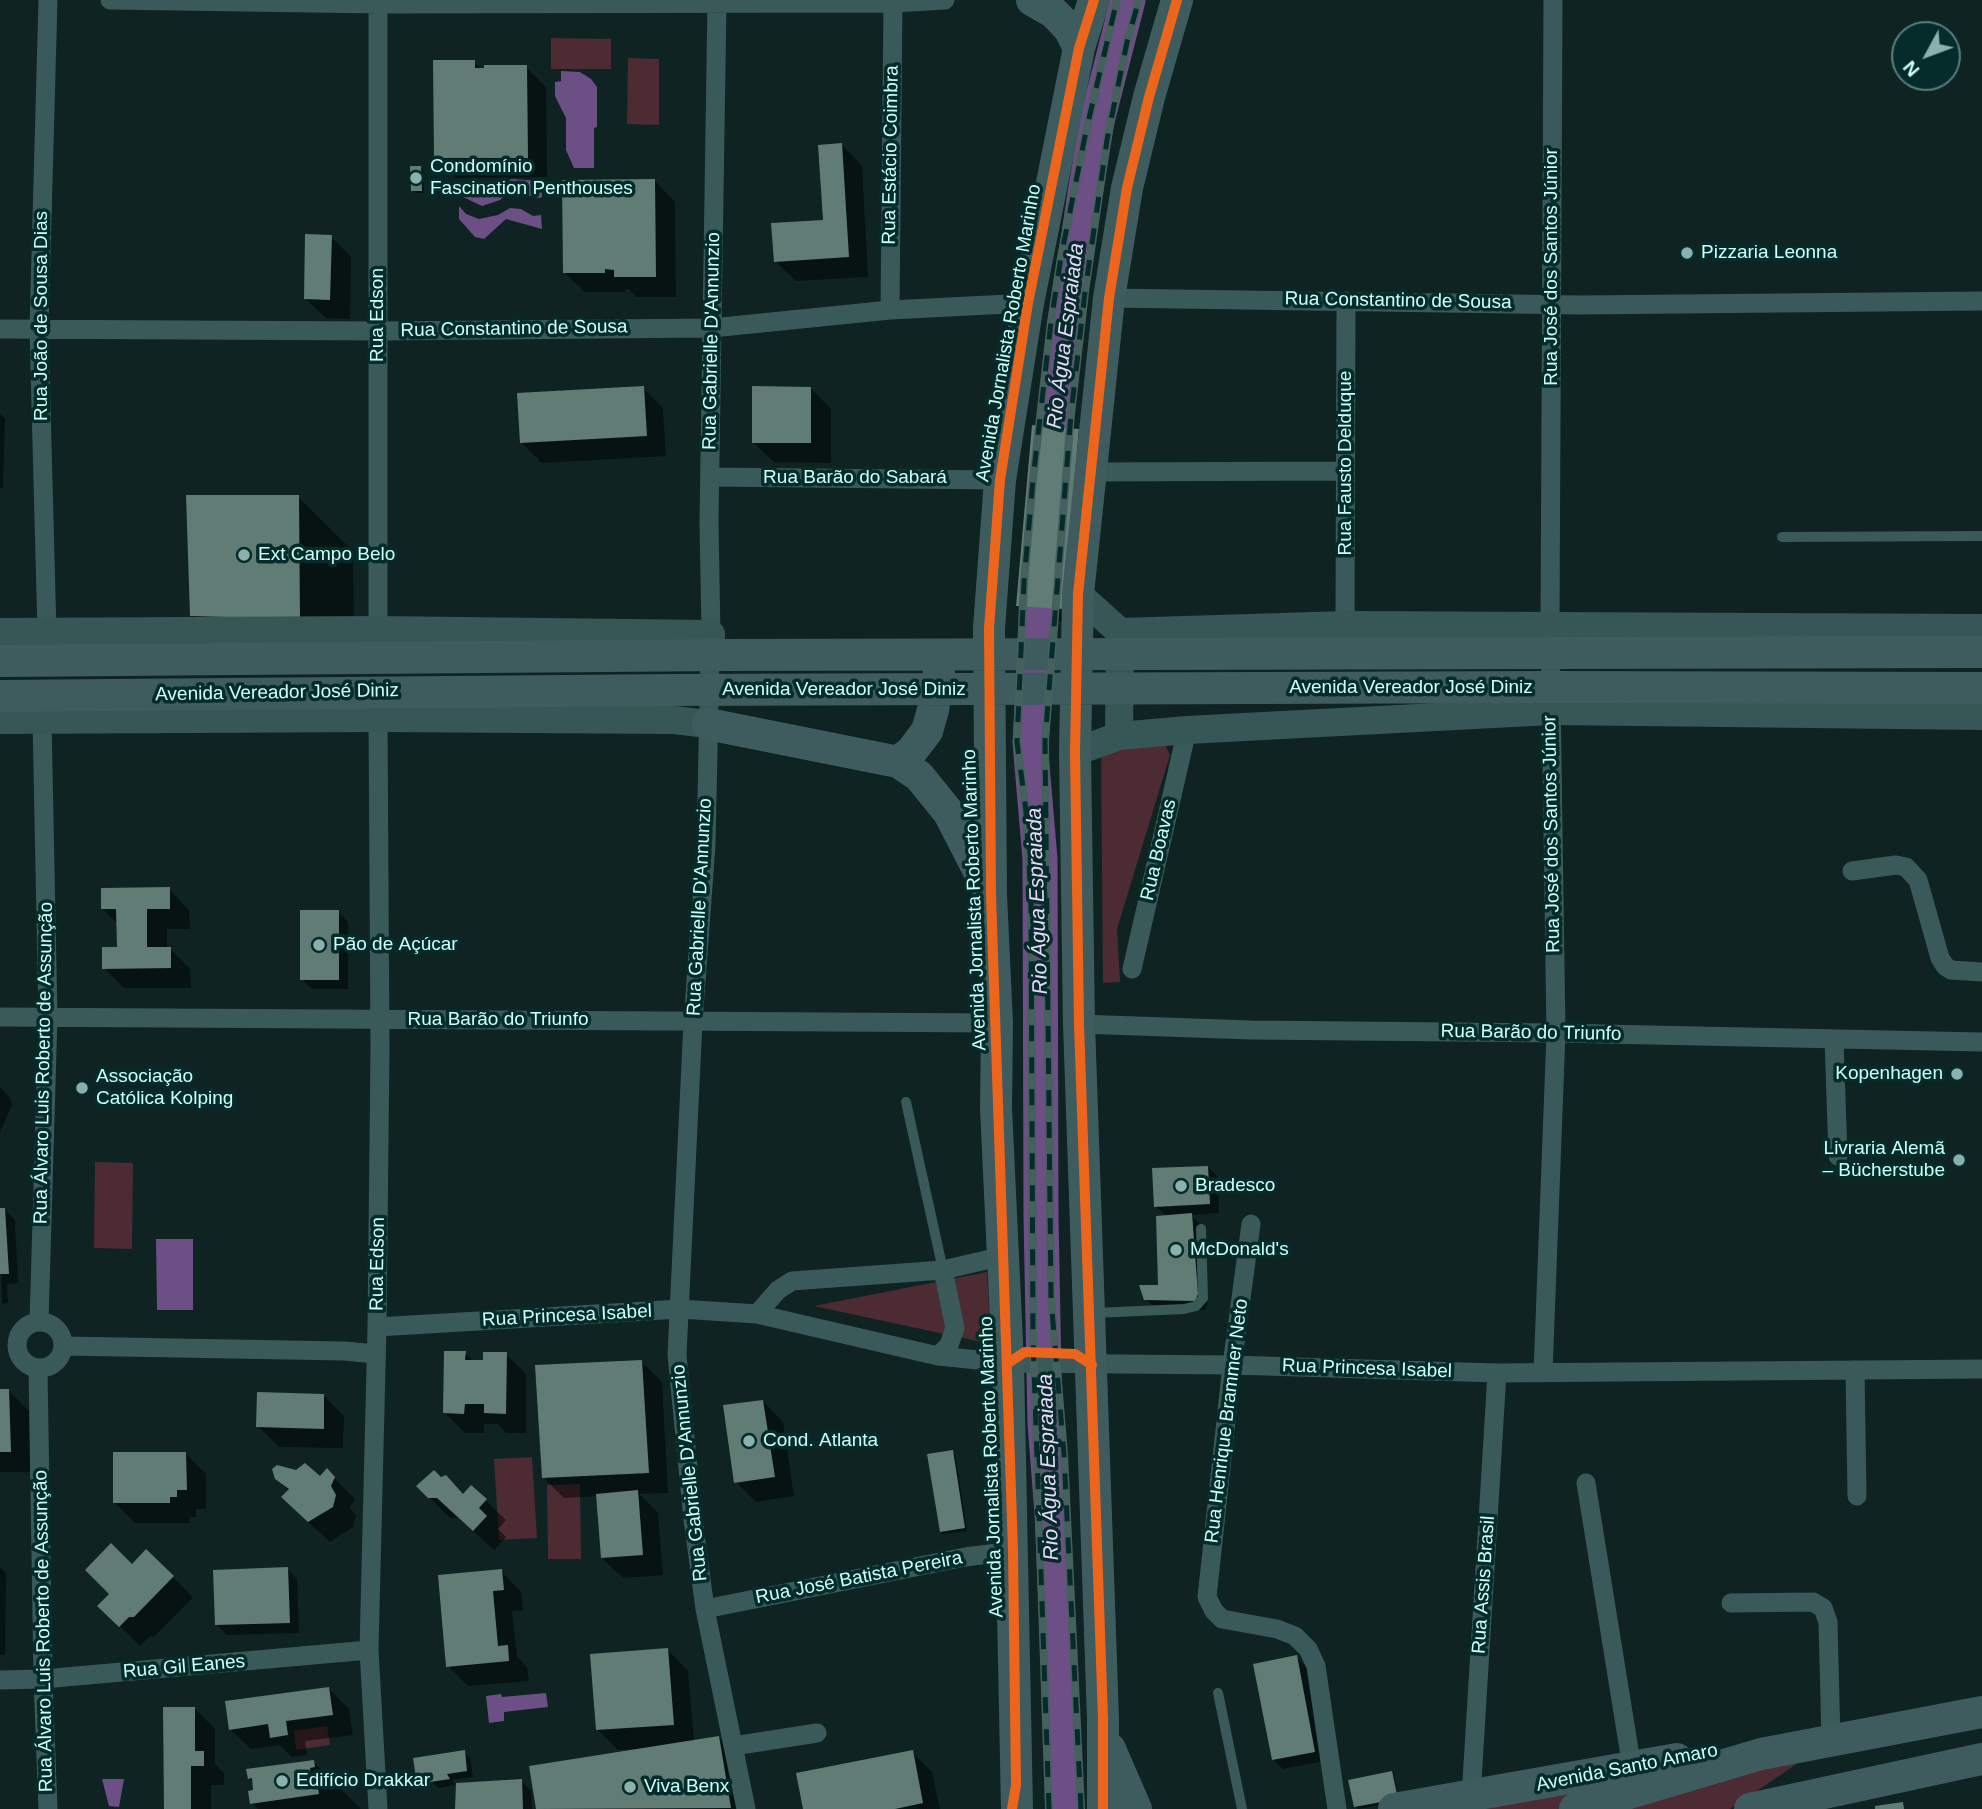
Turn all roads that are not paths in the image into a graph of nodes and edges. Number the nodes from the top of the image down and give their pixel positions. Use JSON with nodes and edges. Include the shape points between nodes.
{"nodes":[{"id":1,"x":48,"y":0,"type":"edge"},
{"id":2,"x":110,"y":0,"type":"edge"},
{"id":3,"x":945,"y":0,"type":"edge"},
{"id":4,"x":1032,"y":0,"type":"edge"},
{"id":5,"x":1094,"y":0,"type":"edge"},
{"id":6,"x":1177,"y":0,"type":"edge"},
{"id":7,"x":1553,"y":0,"type":"edge"},
{"id":8,"x":717,"y":1,"type":"edge"},
{"id":9,"x":893,"y":1,"type":"edge"},
{"id":10,"x":378,"y":2,"type":"edge"},
{"id":11,"x":1079,"y":48,"type":"junction"},
{"id":12,"x":1109,"y":298,"type":"junction"},
{"id":13,"x":1346,"y":301,"type":"junction"},
{"id":14,"x":1982,"y":301,"type":"edge"},
{"id":15,"x":1028,"y":303,"type":"junction"},
{"id":16,"x":1553,"y":304,"type":"junction"},
{"id":17,"x":890,"y":310,"type":"junction"},
{"id":18,"x":39,"y":328,"type":"junction"},
{"id":19,"x":712,"y":328,"type":"junction"},
{"id":20,"x":0,"y":329,"type":"edge"},
{"id":21,"x":378,"y":331,"type":"junction"},
{"id":22,"x":1345,"y":471,"type":"junction"},
{"id":23,"x":1089,"y":472,"type":"junction"},
{"id":24,"x":710,"y":477,"type":"junction"},
{"id":25,"x":1000,"y":480,"type":"junction"},
{"id":26,"x":1982,"y":536,"type":"edge"},
{"id":27,"x":1782,"y":537,"type":"dead end"},
{"id":28,"x":1078,"y":594,"type":"junction"},
{"id":29,"x":1345,"y":625,"type":"junction"},
{"id":30,"x":989,"y":628,"type":"junction"},
{"id":31,"x":1982,"y":628,"type":"edge"},
{"id":32,"x":378,"y":630,"type":"junction"},
{"id":33,"x":0,"y":632,"type":"edge"},
{"id":34,"x":1120,"y":632,"type":"junction"},
{"id":35,"x":47,"y":633,"type":"junction"},
{"id":36,"x":930,"y":636,"type":"junction"},
{"id":37,"x":1550,"y":639,"type":"junction"},
{"id":38,"x":715,"y":648,"type":"junction"},
{"id":39,"x":1982,"y":652,"type":"edge"},
{"id":40,"x":0,"y":661,"type":"edge"},
{"id":41,"x":1982,"y":688,"type":"edge"},
{"id":42,"x":717,"y":690,"type":"junction"},
{"id":43,"x":0,"y":696,"type":"edge"},
{"id":44,"x":1550,"y":699,"type":"junction"},
{"id":45,"x":1982,"y":716,"type":"edge"},
{"id":46,"x":378,"y":718,"type":"junction"},
{"id":47,"x":0,"y":720,"type":"edge"},
{"id":48,"x":42,"y":720,"type":"junction"},
{"id":49,"x":708,"y":724,"type":"junction"},
{"id":50,"x":1187,"y":730,"type":"junction"},
{"id":51,"x":1119,"y":736,"type":"junction"},
{"id":52,"x":1075,"y":752,"type":"junction"},
{"id":53,"x":898,"y":762,"type":"junction"},
{"id":54,"x":1852,"y":871,"type":"dead end"},
{"id":55,"x":990,"y":895,"type":"junction"},
{"id":56,"x":1132,"y":969,"type":"dead end"},
{"id":57,"x":1982,"y":972,"type":"edge"},
{"id":58,"x":0,"y":1017,"type":"edge"},
{"id":59,"x":48,"y":1017,"type":"junction"},
{"id":60,"x":379,"y":1019,"type":"junction"},
{"id":61,"x":693,"y":1022,"type":"junction"},
{"id":62,"x":997,"y":1023,"type":"junction"},
{"id":63,"x":1079,"y":1024,"type":"junction"},
{"id":64,"x":1556,"y":1033,"type":"junction"},
{"id":65,"x":1834,"y":1039,"type":"junction"},
{"id":66,"x":1982,"y":1042,"type":"edge"},
{"id":67,"x":906,"y":1102,"type":"dead end"},
{"id":68,"x":1838,"y":1156,"type":"dead end"},
{"id":69,"x":1251,"y":1224,"type":"dead end"},
{"id":70,"x":1201,"y":1229,"type":"dead end"},
{"id":71,"x":1003,"y":1256,"type":"junction"},
{"id":72,"x":943,"y":1270,"type":"junction"},
{"id":73,"x":680,"y":1310,"type":"junction"},
{"id":74,"x":1090,"y":1313,"type":"junction"},
{"id":75,"x":757,"y":1314,"type":"junction"},
{"id":76,"x":39,"y":1322,"type":"junction"},
{"id":77,"x":377,"y":1327,"type":"junction"},
{"id":78,"x":64,"y":1346,"type":"junction"},
{"id":79,"x":9,"y":1349,"type":"edge"},
{"id":80,"x":376,"y":1354,"type":"junction"},
{"id":81,"x":937,"y":1356,"type":"junction"},
{"id":82,"x":1010,"y":1363,"type":"junction"},
{"id":83,"x":1089,"y":1365,"type":"junction"},
{"id":84,"x":1232,"y":1365,"type":"junction"},
{"id":85,"x":38,"y":1368,"type":"junction"},
{"id":86,"x":1982,"y":1369,"type":"edge"},
{"id":87,"x":1854,"y":1370,"type":"junction"},
{"id":88,"x":1497,"y":1373,"type":"junction"},
{"id":89,"x":1543,"y":1373,"type":"junction"},
{"id":90,"x":1586,"y":1483,"type":"dead end"},
{"id":91,"x":1857,"y":1496,"type":"dead end"},
{"id":92,"x":1013,"y":1551,"type":"junction"},
{"id":93,"x":1731,"y":1603,"type":"dead end"},
{"id":94,"x":705,"y":1609,"type":"junction"},
{"id":95,"x":369,"y":1650,"type":"junction"},
{"id":96,"x":43,"y":1679,"type":"junction"},
{"id":97,"x":0,"y":1680,"type":"edge"},
{"id":98,"x":1218,"y":1693,"type":"dead end"},
{"id":99,"x":1982,"y":1712,"type":"edge"},
{"id":100,"x":1103,"y":1730,"type":"junction"},
{"id":101,"x":817,"y":1733,"type":"dead end"},
{"id":102,"x":1831,"y":1741,"type":"junction"},
{"id":103,"x":733,"y":1746,"type":"junction"},
{"id":104,"x":1760,"y":1754,"type":"junction"},
{"id":105,"x":1982,"y":1759,"type":"edge"},
{"id":106,"x":1632,"y":1769,"type":"junction"},
{"id":107,"x":1471,"y":1797,"type":"junction"},
{"id":108,"x":1846,"y":1798,"type":"edge"},
{"id":109,"x":1015,"y":1801,"type":"edge"},
{"id":110,"x":1769,"y":1806,"type":"edge"},
{"id":111,"x":48,"y":1809,"type":"edge"},
{"id":112,"x":378,"y":1809,"type":"edge"},
{"id":113,"x":746,"y":1809,"type":"edge"},
{"id":114,"x":1103,"y":1809,"type":"edge"},
{"id":115,"x":1136,"y":1809,"type":"edge"},
{"id":116,"x":1242,"y":1809,"type":"edge"},
{"id":117,"x":1337,"y":1809,"type":"edge"},
{"id":118,"x":1394,"y":1809,"type":"edge"},
{"id":119,"x":1575,"y":1809,"type":"edge"}],
"edges":[{"from":1,"to":18,"type":"street","name":"Rua João de Sousa Dias"},
{"from":2,"to":10,"type":"street"},
{"from":3,"to":9,"type":"street"},
{"from":4,"to":11,"type":"main road","via":[[1060,19]]},
{"from":5,"to":11,"type":"main road","name":"Avenida Jornalista Roberto Marinho"},
{"from":6,"to":12,"type":"main road","via":[[1130,175]]},
{"from":7,"to":16,"type":"street","name":"Rua José dos Santos Júnior"},
{"from":8,"to":9,"type":"street"},
{"from":8,"to":10,"type":"street"},
{"from":8,"to":19,"type":"street","name":"Rua Gabrielle D'Annunzio"},
{"from":9,"to":17,"type":"street","name":"Rua Estácio Coimbra"},
{"from":10,"to":21,"type":"street","name":"Rua Edson"},
{"from":11,"to":15,"type":"main road","name":"Avenida Jornalista Roberto Marinho"},
{"from":12,"to":13,"type":"street","name":"Rua Constantino de Sousa"},
{"from":12,"to":23,"type":"main road"},
{"from":13,"to":16,"type":"street","name":"Rua Constantino de Sousa"},
{"from":13,"to":22,"type":"street","name":"Rua Fausto Delduque"},
{"from":14,"to":16,"type":"street","name":"Rua Constantino de Sousa"},
{"from":15,"to":17,"type":"street","name":"Rua Constantino de Sousa"},
{"from":15,"to":25,"type":"main road","name":"Avenida Jornalista Roberto Marinho"},
{"from":16,"to":37,"type":"street","name":"Rua José dos Santos Júnior"},
{"from":17,"to":19,"type":"street","name":"Rua Constantino de Sousa"},
{"from":18,"to":20,"type":"street","name":"Rua Constantino de Sousa"},
{"from":18,"to":21,"type":"street","name":"Rua Constantino de Sousa"},
{"from":18,"to":35,"type":"street","name":"Rua João de Sousa Dias"},
{"from":19,"to":21,"type":"street","name":"Rua Constantino de Sousa"},
{"from":19,"to":24,"type":"street","name":"Rua Gabrielle D'Annunzio"},
{"from":21,"to":32,"type":"street","name":"Rua Edson"},
{"from":22,"to":23,"type":"street"},
{"from":22,"to":29,"type":"street","name":"Rua Fausto Delduque"},
{"from":23,"to":28,"type":"main road"},
{"from":24,"to":25,"type":"street","name":"Rua Barão do Sabará"},
{"from":24,"to":38,"type":"street","name":"Rua Gabrielle D'Annunzio"},
{"from":25,"to":30,"type":"main road","name":"Avenida Jornalista Roberto Marinho"},
{"from":26,"to":27,"type":"lane"},
{"from":28,"to":34,"type":"street"},
{"from":28,"to":52,"type":"main road"},
{"from":29,"to":34,"type":"street","name":"Avenida Vereador José Diniz"},
{"from":29,"to":37,"type":"street","name":"Avenida Vereador José Diniz"},
{"from":30,"to":36,"type":"main road","via":[[964,636]]},
{"from":30,"to":55,"type":"main road","name":"Avenida Jornalista Roberto Marinho"},
{"from":31,"to":37,"type":"street","name":"Avenida Vereador José Diniz"},
{"from":32,"to":35,"type":"street","name":"Avenida Vereador José Diniz"},
{"from":32,"to":38,"type":"street","name":"Avenida Vereador José Diniz"},
{"from":33,"to":35,"type":"street","name":"Avenida Vereador José Diniz"},
{"from":34,"to":51,"type":"street"},
{"from":36,"to":38,"type":"main road"},
{"from":36,"to":53,"type":"main road","via":[[942,651],[933,710],[927,732]]},
{"from":37,"to":38,"type":"main road","name":"Avenida Vereador José Diniz","via":[[1490,653]]},
{"from":37,"to":39,"type":"main road","name":"Avenida Vereador José Diniz"},
{"from":37,"to":44,"type":"street","name":"Rua José dos Santos Júnior"},
{"from":38,"to":40,"type":"main road","name":"Avenida Vereador José Diniz"},
{"from":38,"to":42,"type":"street","name":"Rua Gabrielle D'Annunzio"},
{"from":41,"to":44,"type":"main road","name":"Avenida Vereador José Diniz"},
{"from":42,"to":43,"type":"main road","name":"Avenida Vereador José Diniz"},
{"from":42,"to":44,"type":"main road","name":"Avenida Vereador José Diniz","via":[[1490,688]]},
{"from":42,"to":49,"type":"street","name":"Rua Gabrielle D'Annunzio"},
{"from":44,"to":45,"type":"street","name":"Avenida Vereador José Diniz"},
{"from":44,"to":50,"type":"street","name":"Avenida Vereador José Diniz"},
{"from":44,"to":64,"type":"street","name":"Rua José dos Santos Júnior"},
{"from":46,"to":48,"type":"street","name":"Avenida Vereador José Diniz"},
{"from":46,"to":49,"type":"street","name":"Avenida Vereador José Diniz"},
{"from":46,"to":60,"type":"street","name":"Rua Edson"},
{"from":47,"to":48,"type":"street","name":"Avenida Vereador José Diniz"},
{"from":48,"to":59,"type":"street","name":"Rua Álvaro Luis Roberto de Assunção"},
{"from":49,"to":53,"type":"main road"},
{"from":49,"to":61,"type":"street","name":"Rua Gabrielle D'Annunzio","via":[[706,845]]},
{"from":50,"to":51,"type":"street","name":"Avenida Vereador José Diniz"},
{"from":50,"to":56,"type":"street","name":"Rua Boavas"},
{"from":51,"to":52,"type":"street","name":"Avenida Vereador José Diniz"},
{"from":52,"to":63,"type":"main road"},
{"from":53,"to":55,"type":"main road","via":[[919,776],[949,813]]},
{"from":54,"to":57,"type":"street","via":[[1906,867],[1918,880],[1945,966]]},
{"from":55,"to":62,"type":"main road","name":"Avenida Jornalista Roberto Marinho"},
{"from":58,"to":59,"type":"street","name":"Rua Barão do Triunfo"},
{"from":59,"to":60,"type":"street","name":"Rua Barão do Triunfo"},
{"from":59,"to":76,"type":"street","name":"Rua Álvaro Luis Roberto de Assunção"},
{"from":60,"to":61,"type":"street","name":"Rua Barão do Triunfo"},
{"from":60,"to":77,"type":"street","name":"Rua Edson"},
{"from":61,"to":62,"type":"street","name":"Rua Barão do Triunfo"},
{"from":61,"to":73,"type":"street","name":"Rua Gabrielle D'Annunzio"},
{"from":62,"to":71,"type":"main road","name":"Avenida Jornalista Roberto Marinho"},
{"from":63,"to":64,"type":"street","name":"Rua Barão do Triunfo"},
{"from":63,"to":74,"type":"main road"},
{"from":64,"to":65,"type":"street","name":"Rua Barão do Triunfo"},
{"from":64,"to":89,"type":"street","name":"Rua José dos Santos Júnior"},
{"from":65,"to":66,"type":"street","name":"Rua Barão do Triunfo"},
{"from":65,"to":68,"type":"street"},
{"from":67,"to":72,"type":"lane"},
{"from":69,"to":84,"type":"street","name":"Rua Henrique Brammer Neto"},
{"from":70,"to":74,"type":"lane","via":[[1203,1298],[1196,1306]]},
{"from":71,"to":72,"type":"street"},
{"from":71,"to":82,"type":"main road","name":"Avenida Jornalista Roberto Marinho"},
{"from":72,"to":75,"type":"street","via":[[792,1281]]},
{"from":72,"to":81,"type":"street","via":[[955,1328],[949,1345]]},
{"from":73,"to":75,"type":"street","name":"Rua Princesa Isabel"},
{"from":73,"to":77,"type":"street","name":"Rua Princesa Isabel"},
{"from":73,"to":94,"type":"street","name":"Rua Gabrielle D'Annunzio","via":[[677,1355]]},
{"from":74,"to":83,"type":"main road"},
{"from":75,"to":81,"type":"street","name":"Rua Princesa Isabel"},
{"from":76,"to":78,"type":"street","via":[[53,1326]]},
{"from":76,"to":79,"type":"street","via":[[25,1328]]},
{"from":77,"to":80,"type":"street","name":"Rua Edson"},
{"from":78,"to":80,"type":"street"},
{"from":78,"to":85,"type":"street","via":[[58,1360]]},
{"from":79,"to":85,"type":"street"},
{"from":80,"to":95,"type":"street","name":"Rua Edson"},
{"from":81,"to":82,"type":"street","name":"Rua Princesa Isabel"},
{"from":82,"to":83,"type":"street","name":"Rua Princesa Isabel"},
{"from":82,"to":92,"type":"main road","name":"Avenida Jornalista Roberto Marinho"},
{"from":83,"to":84,"type":"street","name":"Rua Princesa Isabel"},
{"from":83,"to":100,"type":"main road"},
{"from":84,"to":88,"type":"street","name":"Rua Princesa Isabel"},
{"from":84,"to":117,"type":"street","name":"Rua Henrique Brammer Neto","via":[[1208,1597],[1218,1615],[1228,1621],[1277,1629],[1308,1648],[1316,1666]]},
{"from":85,"to":96,"type":"street","name":"Rua Álvaro Luis Roberto de Assunção"},
{"from":86,"to":87,"type":"street","name":"Rua Princesa Isabel"},
{"from":87,"to":89,"type":"street","name":"Rua Princesa Isabel"},
{"from":87,"to":91,"type":"street"},
{"from":88,"to":89,"type":"street","name":"Rua Princesa Isabel"},
{"from":88,"to":107,"type":"street","name":"Rua Assis Brasil"},
{"from":90,"to":106,"type":"street"},
{"from":92,"to":94,"type":"street","name":"Rua José Batista Pereira"},
{"from":92,"to":109,"type":"main road","name":"Avenida Jornalista Roberto Marinho"},
{"from":93,"to":102,"type":"street","via":[[1813,1602],[1823,1608],[1828,1622]]},
{"from":94,"to":103,"type":"street","name":"Rua Gabrielle D'Annunzio"},
{"from":95,"to":96,"type":"street","name":"Rua Gil Eanes"},
{"from":95,"to":112,"type":"street","name":"Rua Edson"},
{"from":96,"to":97,"type":"street","name":"Rua Gil Eanes"},
{"from":96,"to":111,"type":"street","name":"Rua Álvaro Luis Roberto de Assunção"},
{"from":98,"to":116,"type":"lane"},
{"from":99,"to":102,"type":"main road","name":"Avenida Santo Amaro"},
{"from":100,"to":114,"type":"main road"},
{"from":100,"to":115,"type":"main road"},
{"from":101,"to":103,"type":"street"},
{"from":102,"to":104,"type":"main road","name":"Avenida Santo Amaro"},
{"from":103,"to":113,"type":"street","name":"Rua Gabrielle D'Annunzio"},
{"from":104,"to":106,"type":"main road","name":"Avenida Santo Amaro","via":[[1732,1747]]},
{"from":104,"to":119,"type":"main road"},
{"from":105,"to":108,"type":"main road"},
{"from":106,"to":107,"type":"main road","name":"Avenida Santo Amaro"},
{"from":107,"to":118,"type":"main road","name":"Avenida Santo Amaro"},
{"from":108,"to":110,"type":"main road"}]}
